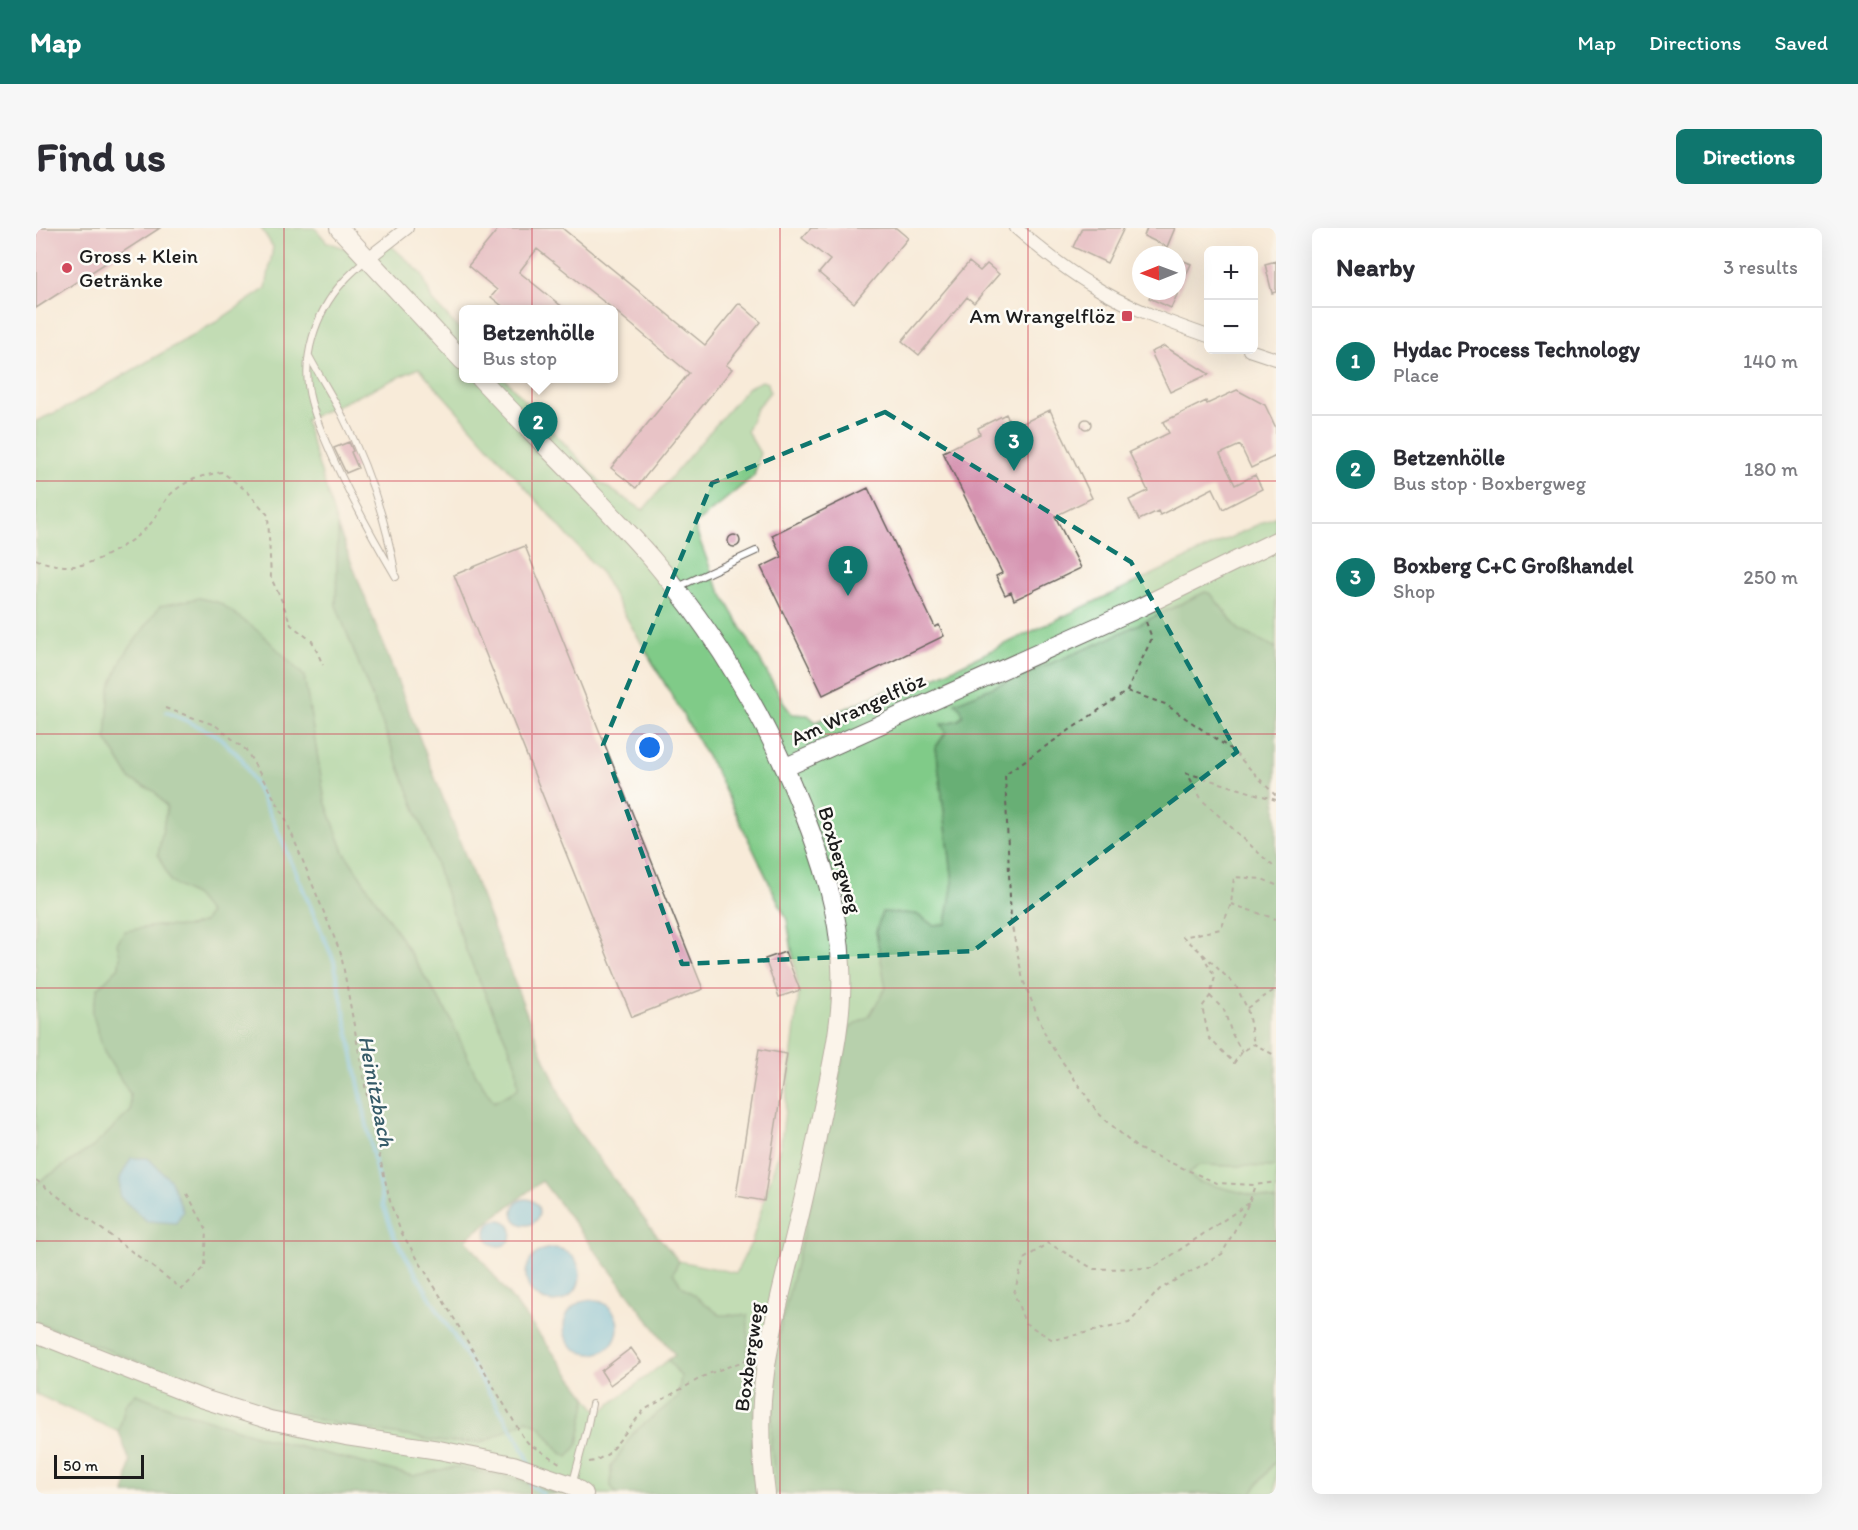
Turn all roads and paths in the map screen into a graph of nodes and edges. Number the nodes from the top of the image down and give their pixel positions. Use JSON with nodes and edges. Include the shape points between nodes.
{"nodes":[{"id":1,"x":339,"y":228,"type":"edge"},
{"id":2,"x":407,"y":228,"type":"edge"},
{"id":3,"x":1016,"y":228,"type":"edge"},
{"id":4,"x":367,"y":259,"type":"junction"},
{"id":5,"x":1204,"y":334,"type":"edge"},
{"id":6,"x":1258,"y":353,"type":"edge"},
{"id":7,"x":309,"y":356,"type":"junction"},
{"id":8,"x":459,"y":357,"type":"edge"},
{"id":9,"x":1276,"y":359,"type":"edge"},
{"id":10,"x":485,"y":383,"type":"edge"},
{"id":11,"x":1276,"y":541,"type":"edge"},
{"id":12,"x":756,"y":551,"type":"dead end"},
{"id":13,"x":36,"y":559,"type":"edge"},
{"id":14,"x":675,"y":588,"type":"junction"},
{"id":15,"x":1141,"y":607,"type":"junction"},
{"id":16,"x":322,"y":665,"type":"dead end"},
{"id":17,"x":1127,"y":691,"type":"junction"},
{"id":18,"x":165,"y":708,"type":"dead end"},
{"id":19,"x":786,"y":767,"type":"junction"},
{"id":20,"x":1276,"y":798,"type":"edge"},
{"id":21,"x":1276,"y":868,"type":"edge"},
{"id":22,"x":1276,"y":885,"type":"edge"},
{"id":23,"x":1231,"y":904,"type":"junction"},
{"id":24,"x":1276,"y":919,"type":"edge"},
{"id":25,"x":1201,"y":952,"type":"junction"},
{"id":26,"x":1276,"y":988,"type":"edge"},
{"id":27,"x":1210,"y":996,"type":"junction"},
{"id":28,"x":1247,"y":1008,"type":"junction"},
{"id":29,"x":1254,"y":1044,"type":"junction"},
{"id":30,"x":1242,"y":1052,"type":"junction"},
{"id":31,"x":1276,"y":1056,"type":"edge"},
{"id":32,"x":36,"y":1180,"type":"edge"},
{"id":33,"x":1276,"y":1182,"type":"edge"},
{"id":34,"x":1255,"y":1185,"type":"junction"},
{"id":35,"x":185,"y":1190,"type":"dead end"},
{"id":36,"x":1249,"y":1203,"type":"junction"},
{"id":37,"x":36,"y":1334,"type":"edge"},
{"id":38,"x":769,"y":1351,"type":"junction"},
{"id":39,"x":592,"y":1404,"type":"dead end"},
{"id":40,"x":578,"y":1463,"type":"junction"},
{"id":41,"x":577,"y":1484,"type":"edge"},
{"id":42,"x":765,"y":1494,"type":"edge"}],
"edges":[{"from":1,"to":4,"type":"street"},
{"from":2,"to":4,"type":"street"},
{"from":3,"to":5,"type":"street","via":[[1090,285],[1147,314]]},
{"from":4,"to":7,"type":"lane","via":[[341,284],[320,317]]},
{"from":4,"to":8,"type":"street"},
{"from":6,"to":9,"type":"street"},
{"from":7,"to":7,"type":"lane","via":[[307,373],[315,417],[354,503],[396,577],[390,540],[371,484],[341,414]]},
{"from":10,"to":14,"type":"street","name":"Boxbergweg","via":[[620,524]]},
{"from":11,"to":15,"type":"street","name":"Am Wrangelflöz"},
{"from":12,"to":14,"type":"lane"},
{"from":13,"to":16,"type":"path","via":[[75,566],[104,556],[136,538],[152,523],[171,494],[196,477],[222,472],[268,515],[271,578],[291,625],[312,641]]},
{"from":14,"to":19,"type":"street","name":"Boxbergweg","via":[[752,702]]},
{"from":15,"to":17,"type":"path","via":[[1152,638]]},
{"from":15,"to":19,"type":"street","name":"Am Wrangelflöz"},
{"from":17,"to":20,"type":"path","via":[[1165,704],[1232,750]]},
{"from":17,"to":34,"type":"path","via":[[1005,774],[1011,922],[1023,981],[1048,1041],[1098,1113],[1137,1148],[1217,1183]]},
{"from":18,"to":41,"type":"path","via":[[215,725],[246,750],[284,815],[341,954],[372,1124],[401,1232],[523,1437]]},
{"from":19,"to":38,"type":"street","name":"Boxbergweg","via":[[834,905],[842,966],[837,1037]]},
{"from":20,"to":21,"type":"path","via":[[1187,774],[1202,800]]},
{"from":22,"to":23,"type":"path","via":[[1262,879],[1234,877]]},
{"from":23,"to":24,"type":"path"},
{"from":23,"to":25,"type":"path","via":[[1221,929],[1183,937]]},
{"from":25,"to":27,"type":"path","via":[[1215,977]]},
{"from":25,"to":28,"type":"path","via":[[1236,986]]},
{"from":26,"to":28,"type":"path"},
{"from":27,"to":30,"type":"path","via":[[1224,1010]]},
{"from":27,"to":30,"type":"path","via":[[1202,1007],[1209,1038],[1234,1063]]},
{"from":28,"to":29,"type":"path"},
{"from":29,"to":30,"type":"path"},
{"from":29,"to":31,"type":"path"},
{"from":32,"to":35,"type":"path","via":[[182,1289],[205,1267],[207,1230]]},
{"from":33,"to":34,"type":"path"},
{"from":34,"to":36,"type":"path"},
{"from":36,"to":36,"type":"path","via":[[1222,1254],[1160,1288],[1129,1323],[1053,1340],[1025,1323],[1014,1293],[1024,1259],[1048,1243],[1094,1269],[1153,1268]]},
{"from":37,"to":41,"type":"street","via":[[200,1398],[270,1420],[513,1465]]},
{"from":38,"to":40,"type":"path","via":[[708,1374],[644,1410],[608,1454]]},
{"from":38,"to":42,"type":"street","name":"Boxbergweg","via":[[761,1426]]},
{"from":39,"to":40,"type":"lane"},
{"from":40,"to":41,"type":"lane"}]}
